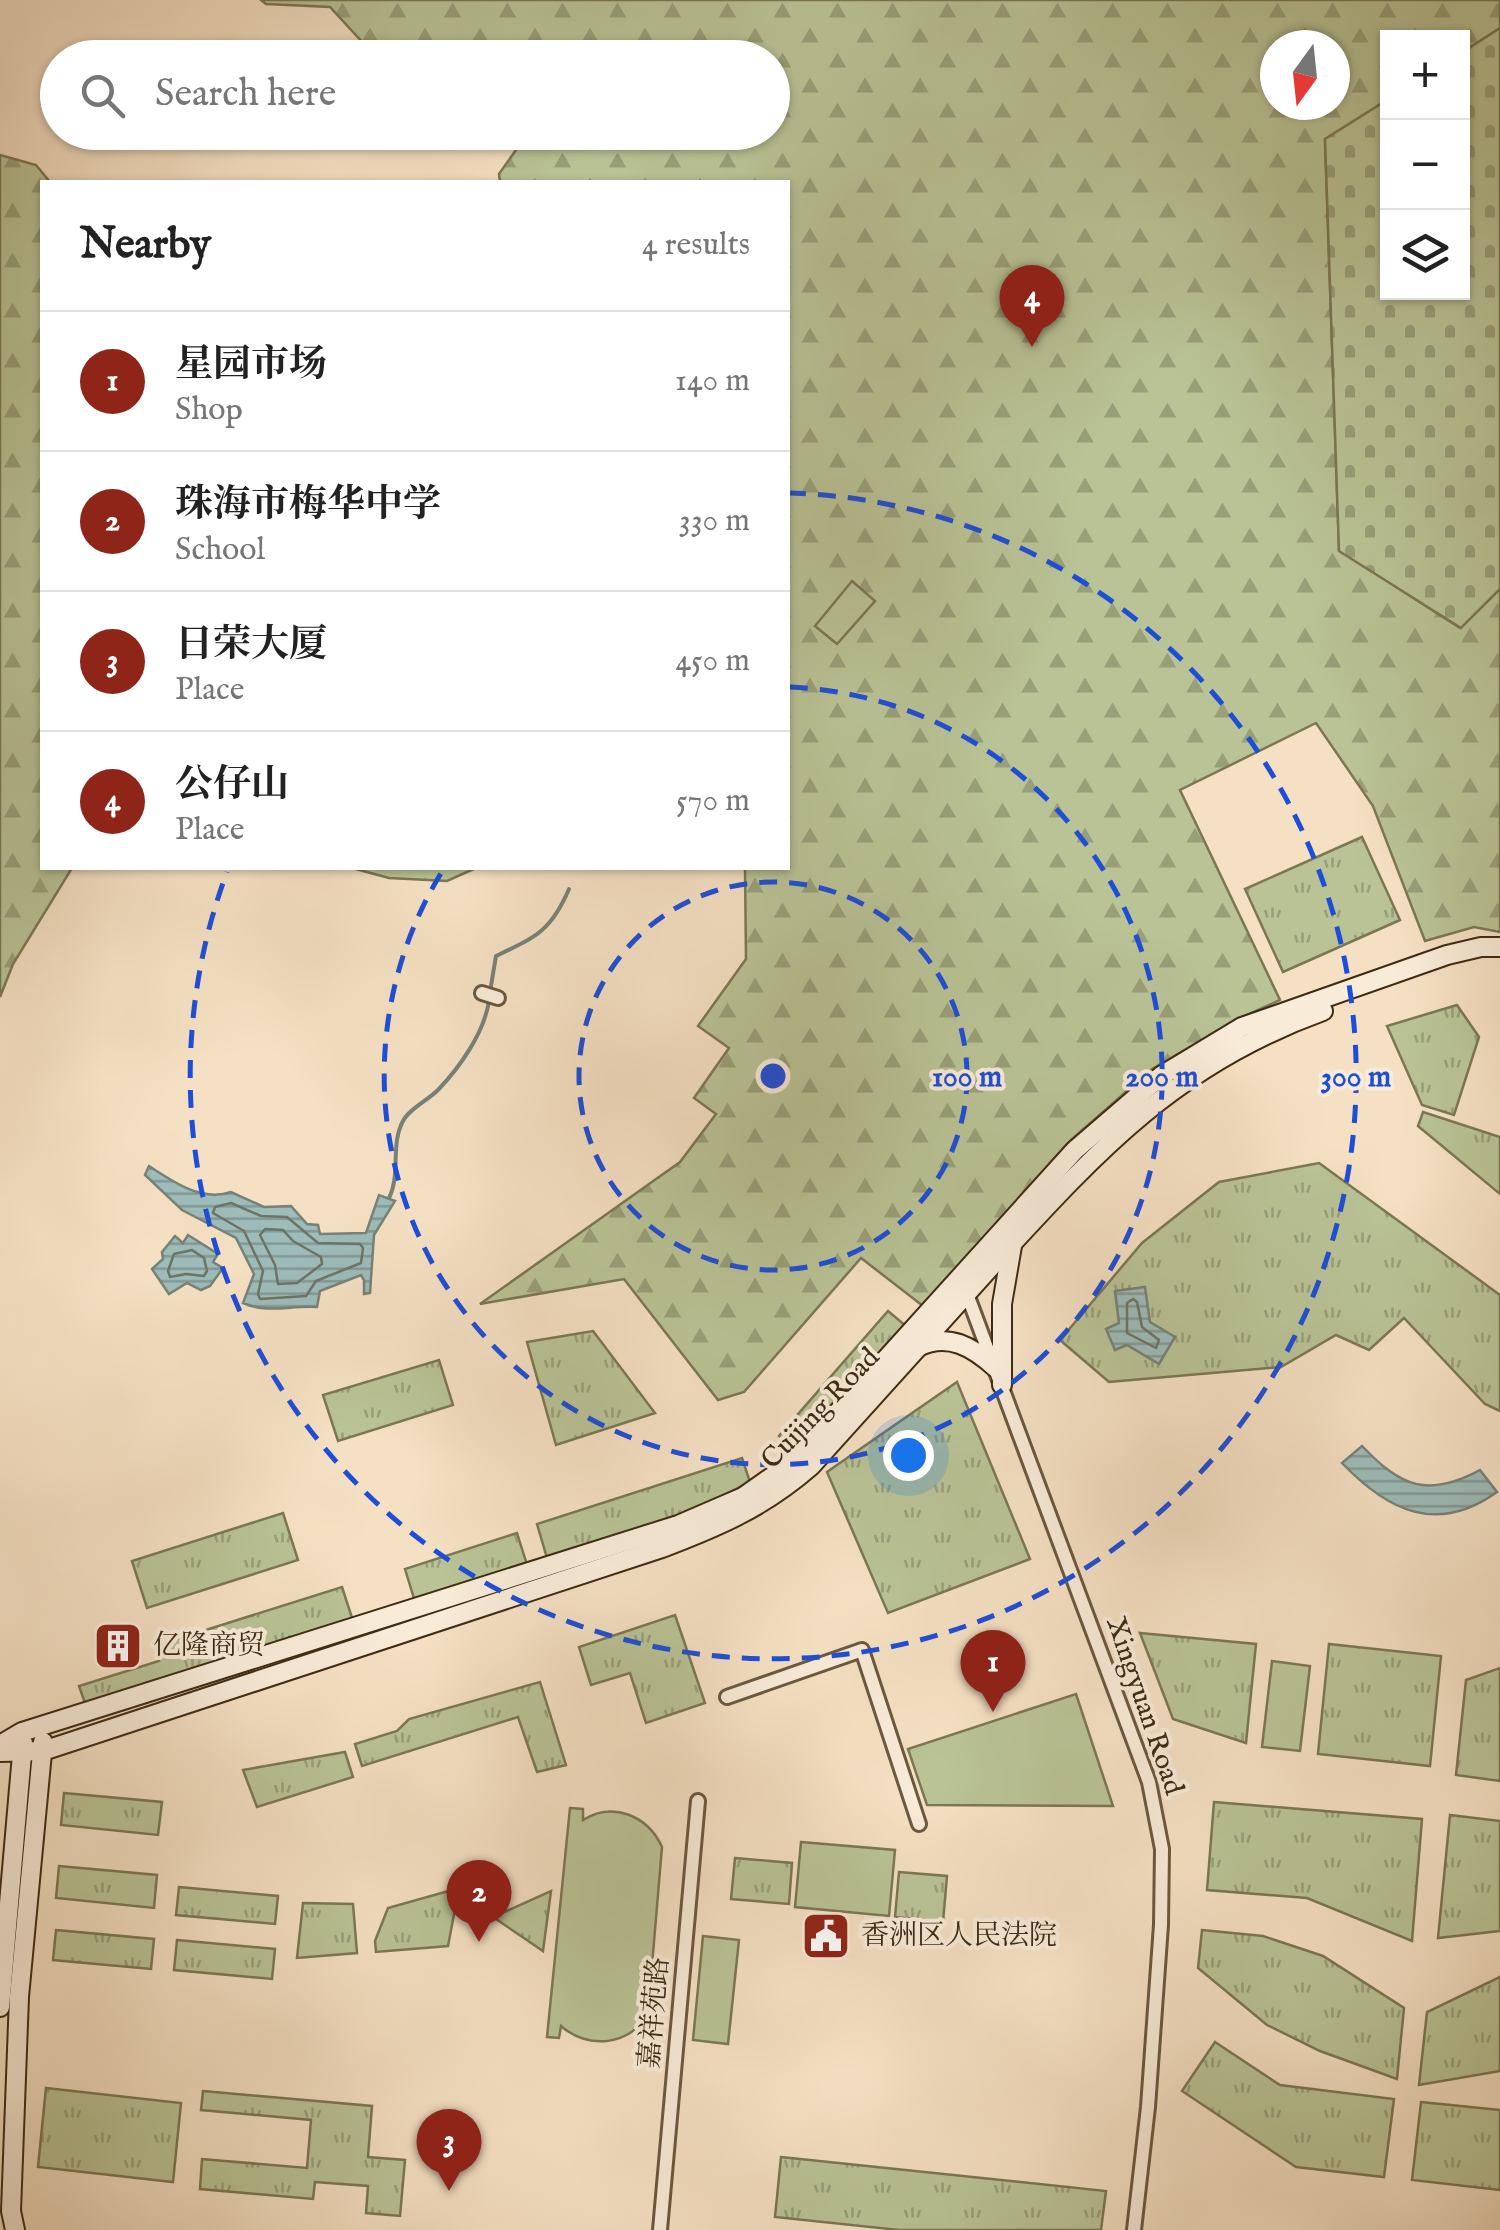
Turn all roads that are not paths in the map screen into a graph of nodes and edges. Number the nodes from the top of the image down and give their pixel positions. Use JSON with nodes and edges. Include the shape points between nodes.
{"nodes":[{"id":1,"x":1500,"y":947,"type":"edge"},
{"id":2,"x":1500,"y":958,"type":"edge"},
{"id":3,"x":482,"y":993,"type":"dead end"},
{"id":4,"x":498,"y":998,"type":"dead end"},
{"id":5,"x":1012,"y":1243,"type":"junction"},
{"id":6,"x":964,"y":1286,"type":"junction"},
{"id":7,"x":918,"y":1347,"type":"junction"},
{"id":8,"x":999,"y":1376,"type":"junction"},
{"id":9,"x":727,"y":1697,"type":"dead end"},
{"id":10,"x":42,"y":1728,"type":"junction"},
{"id":11,"x":22,"y":1732,"type":"junction"},
{"id":12,"x":0,"y":1749,"type":"edge"},
{"id":13,"x":43,"y":1750,"type":"junction"},
{"id":14,"x":23,"y":1752,"type":"junction"},
{"id":15,"x":698,"y":1801,"type":"dead end"},
{"id":16,"x":919,"y":1824,"type":"dead end"},
{"id":17,"x":0,"y":2007,"type":"edge"},
{"id":18,"x":13,"y":2220,"type":"edge"},
{"id":19,"x":660,"y":2230,"type":"edge"},
{"id":20,"x":1134,"y":2230,"type":"edge"}],
"edges":[{"from":1,"to":6,"type":"main road","name":"Cuijing Road","via":[[1447,955],[1242,1027],[1161,1076],[1075,1150]]},
{"from":2,"to":5,"type":"main road","name":"Cuijing Road","via":[[1452,965],[1288,1024],[1221,1057],[1149,1106]]},
{"from":3,"to":4,"type":"street"},
{"from":5,"to":6,"type":"main road","name":"Cuijing Road"},
{"from":5,"to":8,"type":"main road"},
{"from":6,"to":7,"type":"main road","name":"Cuijing Road"},
{"from":6,"to":8,"type":"street","name":"Xingyuan Road"},
{"from":6,"to":10,"type":"main road","name":"Cuijing Road","via":[[793,1462],[743,1497],[537,1572]]},
{"from":7,"to":8,"type":"main road","via":[[932,1340],[955,1342],[979,1352]]},
{"from":7,"to":13,"type":"main road","name":"Cuijing Road","via":[[811,1466],[747,1513],[662,1548]]},
{"from":8,"to":20,"type":"street","name":"Xingyuan Road","via":[[1149,1782],[1162,1850],[1162,1925]]},
{"from":9,"to":16,"type":"street","via":[[862,1650]]},
{"from":10,"to":11,"type":"main road","name":"Cuijing Road"},
{"from":10,"to":13,"type":"main road"},
{"from":11,"to":12,"type":"main road","name":"Cuijing Road"},
{"from":11,"to":14,"type":"main road"},
{"from":12,"to":14,"type":"main road","name":"Cuijing Road"},
{"from":13,"to":14,"type":"main road","name":"Cuijing Road"},
{"from":13,"to":18,"type":"main road","via":[[19,1997]]},
{"from":14,"to":17,"type":"main road"},
{"from":15,"to":19,"type":"street","name":"嘉祥苑路"}]}
